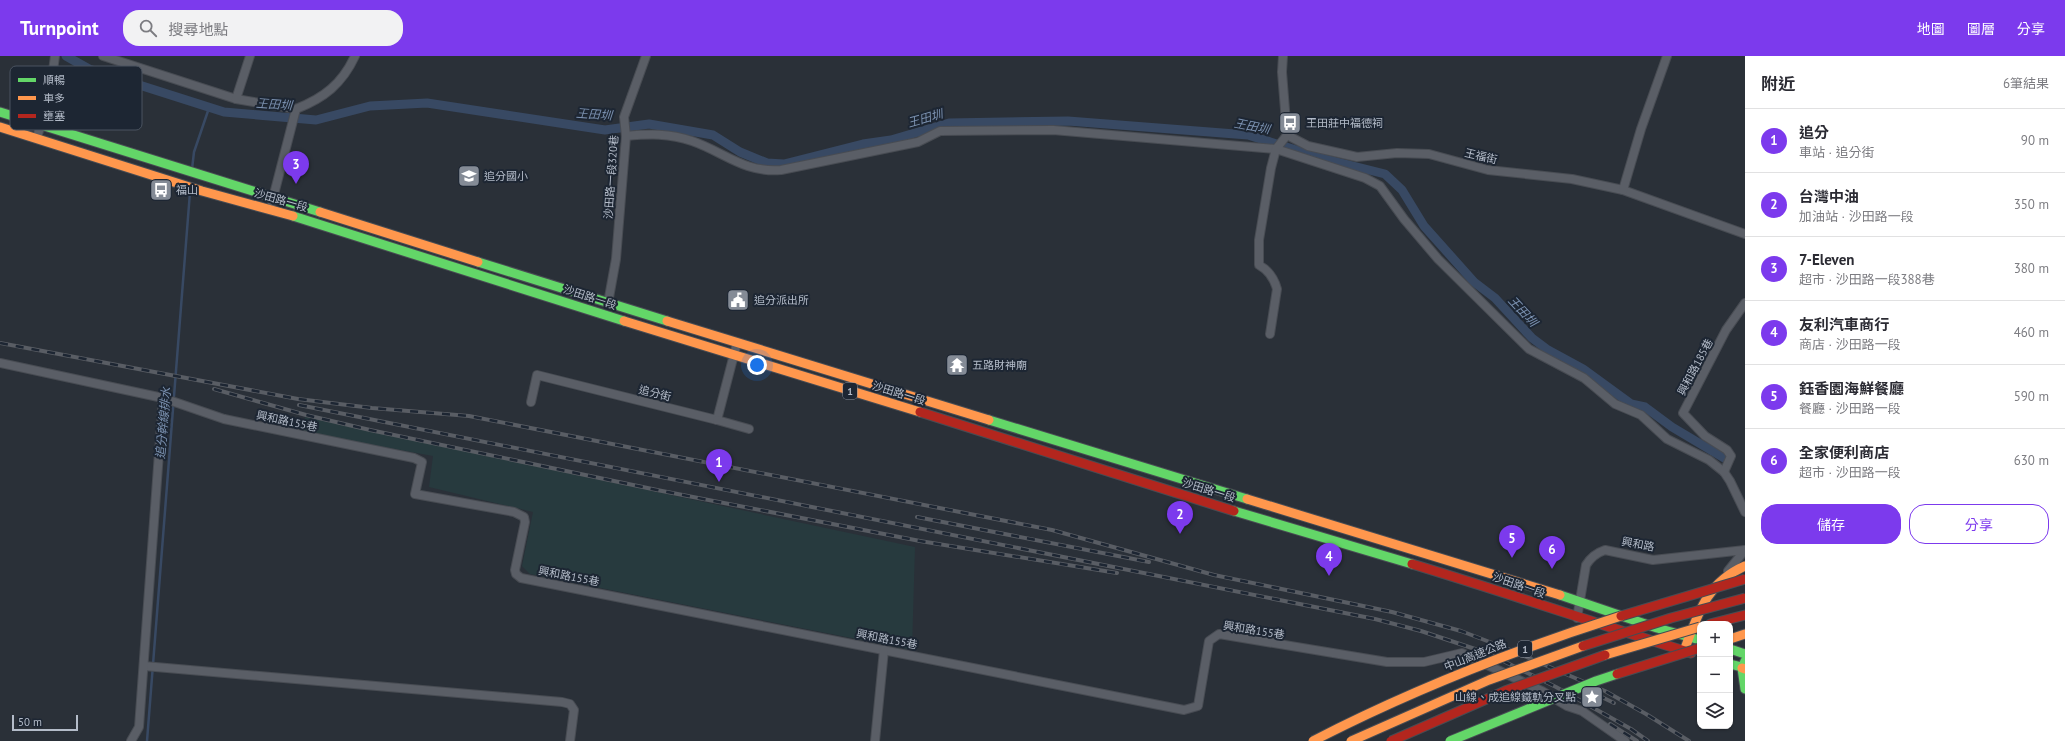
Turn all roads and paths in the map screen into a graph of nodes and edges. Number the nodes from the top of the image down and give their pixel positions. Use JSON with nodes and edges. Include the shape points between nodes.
{"nodes":[{"id":1,"x":54,"y":56,"type":"edge"},
{"id":2,"x":103,"y":56,"type":"edge"},
{"id":3,"x":250,"y":56,"type":"edge"},
{"id":4,"x":355,"y":56,"type":"edge"},
{"id":5,"x":646,"y":56,"type":"edge"},
{"id":6,"x":1283,"y":56,"type":"edge"},
{"id":7,"x":1667,"y":56,"type":"edge"},
{"id":8,"x":53,"y":66,"type":"edge"},
{"id":9,"x":134,"y":66,"type":"edge"},
{"id":10,"x":142,"y":69,"type":"edge"},
{"id":11,"x":236,"y":99,"type":"junction"},
{"id":12,"x":296,"y":109,"type":"junction"},
{"id":13,"x":0,"y":112,"type":"edge"},
{"id":14,"x":10,"y":115,"type":"edge"},
{"id":15,"x":0,"y":127,"type":"edge"},
{"id":16,"x":10,"y":130,"type":"edge"},
{"id":17,"x":10,"y":130,"type":"edge"},
{"id":18,"x":39,"y":130,"type":"edge"},
{"id":19,"x":57,"y":130,"type":"edge"},
{"id":20,"x":1288,"y":135,"type":"junction"},
{"id":21,"x":626,"y":136,"type":"junction"},
{"id":22,"x":37,"y":138,"type":"junction"},
{"id":23,"x":1276,"y":149,"type":"junction"},
{"id":24,"x":1623,"y":190,"type":"junction"},
{"id":25,"x":274,"y":198,"type":"junction"},
{"id":26,"x":271,"y":208,"type":"junction"},
{"id":27,"x":1745,"y":234,"type":"edge"},
{"id":28,"x":445,"y":251,"type":"junction"},
{"id":29,"x":442,"y":262,"type":"junction"},
{"id":30,"x":608,"y":303,"type":"junction"},
{"id":31,"x":1745,"y":303,"type":"edge"},
{"id":32,"x":1270,"y":334,"type":"dead end"},
{"id":33,"x":737,"y":342,"type":"junction"},
{"id":34,"x":733,"y":356,"type":"junction"},
{"id":35,"x":0,"y":363,"type":"edge"},
{"id":36,"x":163,"y":398,"type":"junction"},
{"id":37,"x":531,"y":402,"type":"dead end"},
{"id":38,"x":717,"y":420,"type":"junction"},
{"id":39,"x":750,"y":429,"type":"dead end"},
{"id":40,"x":1724,"y":472,"type":"junction"},
{"id":41,"x":1745,"y":512,"type":"edge"},
{"id":42,"x":1745,"y":550,"type":"edge"},
{"id":43,"x":1745,"y":566,"type":"edge"},
{"id":44,"x":1722,"y":579,"type":"junction"},
{"id":45,"x":1745,"y":579,"type":"edge"},
{"id":46,"x":1745,"y":598,"type":"edge"},
{"id":47,"x":1581,"y":602,"type":"junction"},
{"id":48,"x":1745,"y":615,"type":"edge"},
{"id":49,"x":1577,"y":618,"type":"junction"},
{"id":50,"x":1722,"y":621,"type":"edge"},
{"id":51,"x":1697,"y":628,"type":"edge"},
{"id":52,"x":1745,"y":634,"type":"edge"},
{"id":53,"x":1690,"y":637,"type":"junction"},
{"id":54,"x":1733,"y":638,"type":"edge"},
{"id":55,"x":1697,"y":639,"type":"edge"},
{"id":56,"x":1697,"y":649,"type":"edge"},
{"id":57,"x":884,"y":650,"type":"junction"},
{"id":58,"x":1733,"y":650,"type":"edge"},
{"id":59,"x":1684,"y":651,"type":"junction"},
{"id":60,"x":1697,"y":654,"type":"edge"},
{"id":61,"x":1745,"y":654,"type":"edge"},
{"id":62,"x":1733,"y":665,"type":"edge"},
{"id":63,"x":144,"y":666,"type":"junction"},
{"id":64,"x":1744,"y":667,"type":"edge"},
{"id":65,"x":1745,"y":689,"type":"edge"},
{"id":66,"x":130,"y":741,"type":"edge"},
{"id":67,"x":570,"y":741,"type":"edge"},
{"id":68,"x":875,"y":741,"type":"edge"},
{"id":69,"x":1313,"y":741,"type":"edge"},
{"id":70,"x":1351,"y":741,"type":"edge"},
{"id":71,"x":1391,"y":741,"type":"edge"},
{"id":72,"x":1450,"y":741,"type":"edge"},
{"id":73,"x":1625,"y":741,"type":"edge"}],
"edges":[{"from":1,"to":8,"type":"street"},
{"from":2,"to":9,"type":"street"},
{"from":3,"to":11,"type":"street"},
{"from":4,"to":12,"type":"street","via":[[350,67],[329,93]]},
{"from":5,"to":21,"type":"street","name":"沙田路一段320巷","via":[[624,117]]},
{"from":6,"to":20,"type":"street","via":[[1282,72]]},
{"from":7,"to":24,"type":"street"},
{"from":10,"to":11,"type":"street"},
{"from":11,"to":12,"type":"street"},
{"from":12,"to":25,"type":"street"},
{"from":13,"to":14,"type":"main road","name":"沙田路一段","number":"1"},
{"from":15,"to":16,"type":"main road","name":"沙田路一段","number":"1"},
{"from":17,"to":22,"type":"main road","name":"沙田路一段","number":"1"},
{"from":18,"to":22,"type":"street"},
{"from":19,"to":25,"type":"main road","name":"沙田路一段","number":"1"},
{"from":20,"to":23,"type":"street"},
{"from":20,"to":24,"type":"street","name":"王福街","via":[[1308,146],[1357,157],[1429,154],[1488,170],[1572,179]]},
{"from":21,"to":23,"type":"street","via":[[660,133],[692,141],[746,166],[767,171],[918,142],[940,131],[1053,130]]},
{"from":21,"to":30,"type":"street","name":"沙田路一段320巷","via":[[616,259]]},
{"from":22,"to":26,"type":"main road","name":"沙田路一段","number":"1","via":[[202,191]]},
{"from":23,"to":32,"type":"street","via":[[1259,240],[1259,265],[1266,269],[1277,289]]},
{"from":23,"to":40,"type":"street","via":[[1365,178],[1380,186],[1438,259],[1529,348],[1584,378],[1614,404],[1641,415],[1667,439],[1709,460]]},
{"from":24,"to":27,"type":"street","name":"王福街"},
{"from":25,"to":26,"type":"street"},
{"from":25,"to":28,"type":"main road","name":"沙田路一段","number":"1"},
{"from":26,"to":29,"type":"main road","name":"沙田路一段","number":"1"},
{"from":28,"to":29,"type":"main road"},
{"from":28,"to":30,"type":"main road","name":"沙田路一段","number":"1"},
{"from":29,"to":34,"type":"main road","name":"沙田路一段","number":"1"},
{"from":30,"to":33,"type":"main road","name":"沙田路一段","number":"1"},
{"from":31,"to":40,"type":"street","name":"興和路185巷","via":[[1726,330],[1683,413],[1705,436],[1727,450],[1731,456]]},
{"from":33,"to":34,"type":"street"},
{"from":33,"to":47,"type":"main road","name":"沙田路一段","number":"1"},
{"from":34,"to":38,"type":"street"},
{"from":34,"to":49,"type":"main road","name":"沙田路一段","number":"1","via":[[921,412],[1249,516],[1501,591]]},
{"from":35,"to":36,"type":"street"},
{"from":36,"to":57,"type":"street","name":"興和路155巷","via":[[224,419],[414,458],[422,462],[415,494],[514,512],[524,517],[515,570],[521,578]]},
{"from":36,"to":63,"type":"street"},
{"from":37,"to":38,"type":"street","name":"追分街","via":[[537,375]]},
{"from":38,"to":39,"type":"street"},
{"from":40,"to":41,"type":"street"},
{"from":42,"to":44,"type":"street"},
{"from":42,"to":47,"type":"street","name":"興和路","via":[[1653,560],[1605,550],[1593,556],[1586,565]]},
{"from":43,"to":44,"type":"main road"},
{"from":44,"to":53,"type":"main road","via":[[1704,600]]},
{"from":45,"to":69,"type":"main road","name":"中山高速公路","number":"1","bridge":true,"via":[[1562,634],[1404,697]]},
{"from":46,"to":70,"type":"main road","number":"1","bridge":true,"via":[[1612,635],[1534,663]]},
{"from":47,"to":49,"type":"street","name":"興和路"},
{"from":47,"to":53,"type":"main road","name":"沙田路一段","number":"1"},
{"from":48,"to":50,"type":"main road"},
{"from":49,"to":59,"type":"main road","name":"沙田路一段","number":"1"},
{"from":51,"to":71,"type":"main road","bridge":true,"via":[[1578,664],[1492,696]]},
{"from":52,"to":54,"type":"main road"},
{"from":53,"to":55,"type":"main road","name":"沙田路一段","number":"1"},
{"from":53,"to":59,"type":"main road"},
{"from":56,"to":72,"type":"main road","bridge":true,"via":[[1596,681]]},
{"from":57,"to":68,"type":"street"},
{"from":57,"to":73,"type":"street","name":"興和路155巷","via":[[1184,710],[1198,706],[1209,640],[1219,634],[1387,662],[1424,662],[1462,653],[1542,691],[1567,706],[1582,711]]},
{"from":58,"to":61,"type":"main road"},
{"from":59,"to":60,"type":"main road","name":"沙田路一段","number":"1"},
{"from":62,"to":64,"type":"main road"},
{"from":63,"to":66,"type":"street","via":[[139,727]]},
{"from":63,"to":67,"type":"street","via":[[562,702],[570,704],[574,710]]},
{"from":64,"to":65,"type":"main road"}]}
